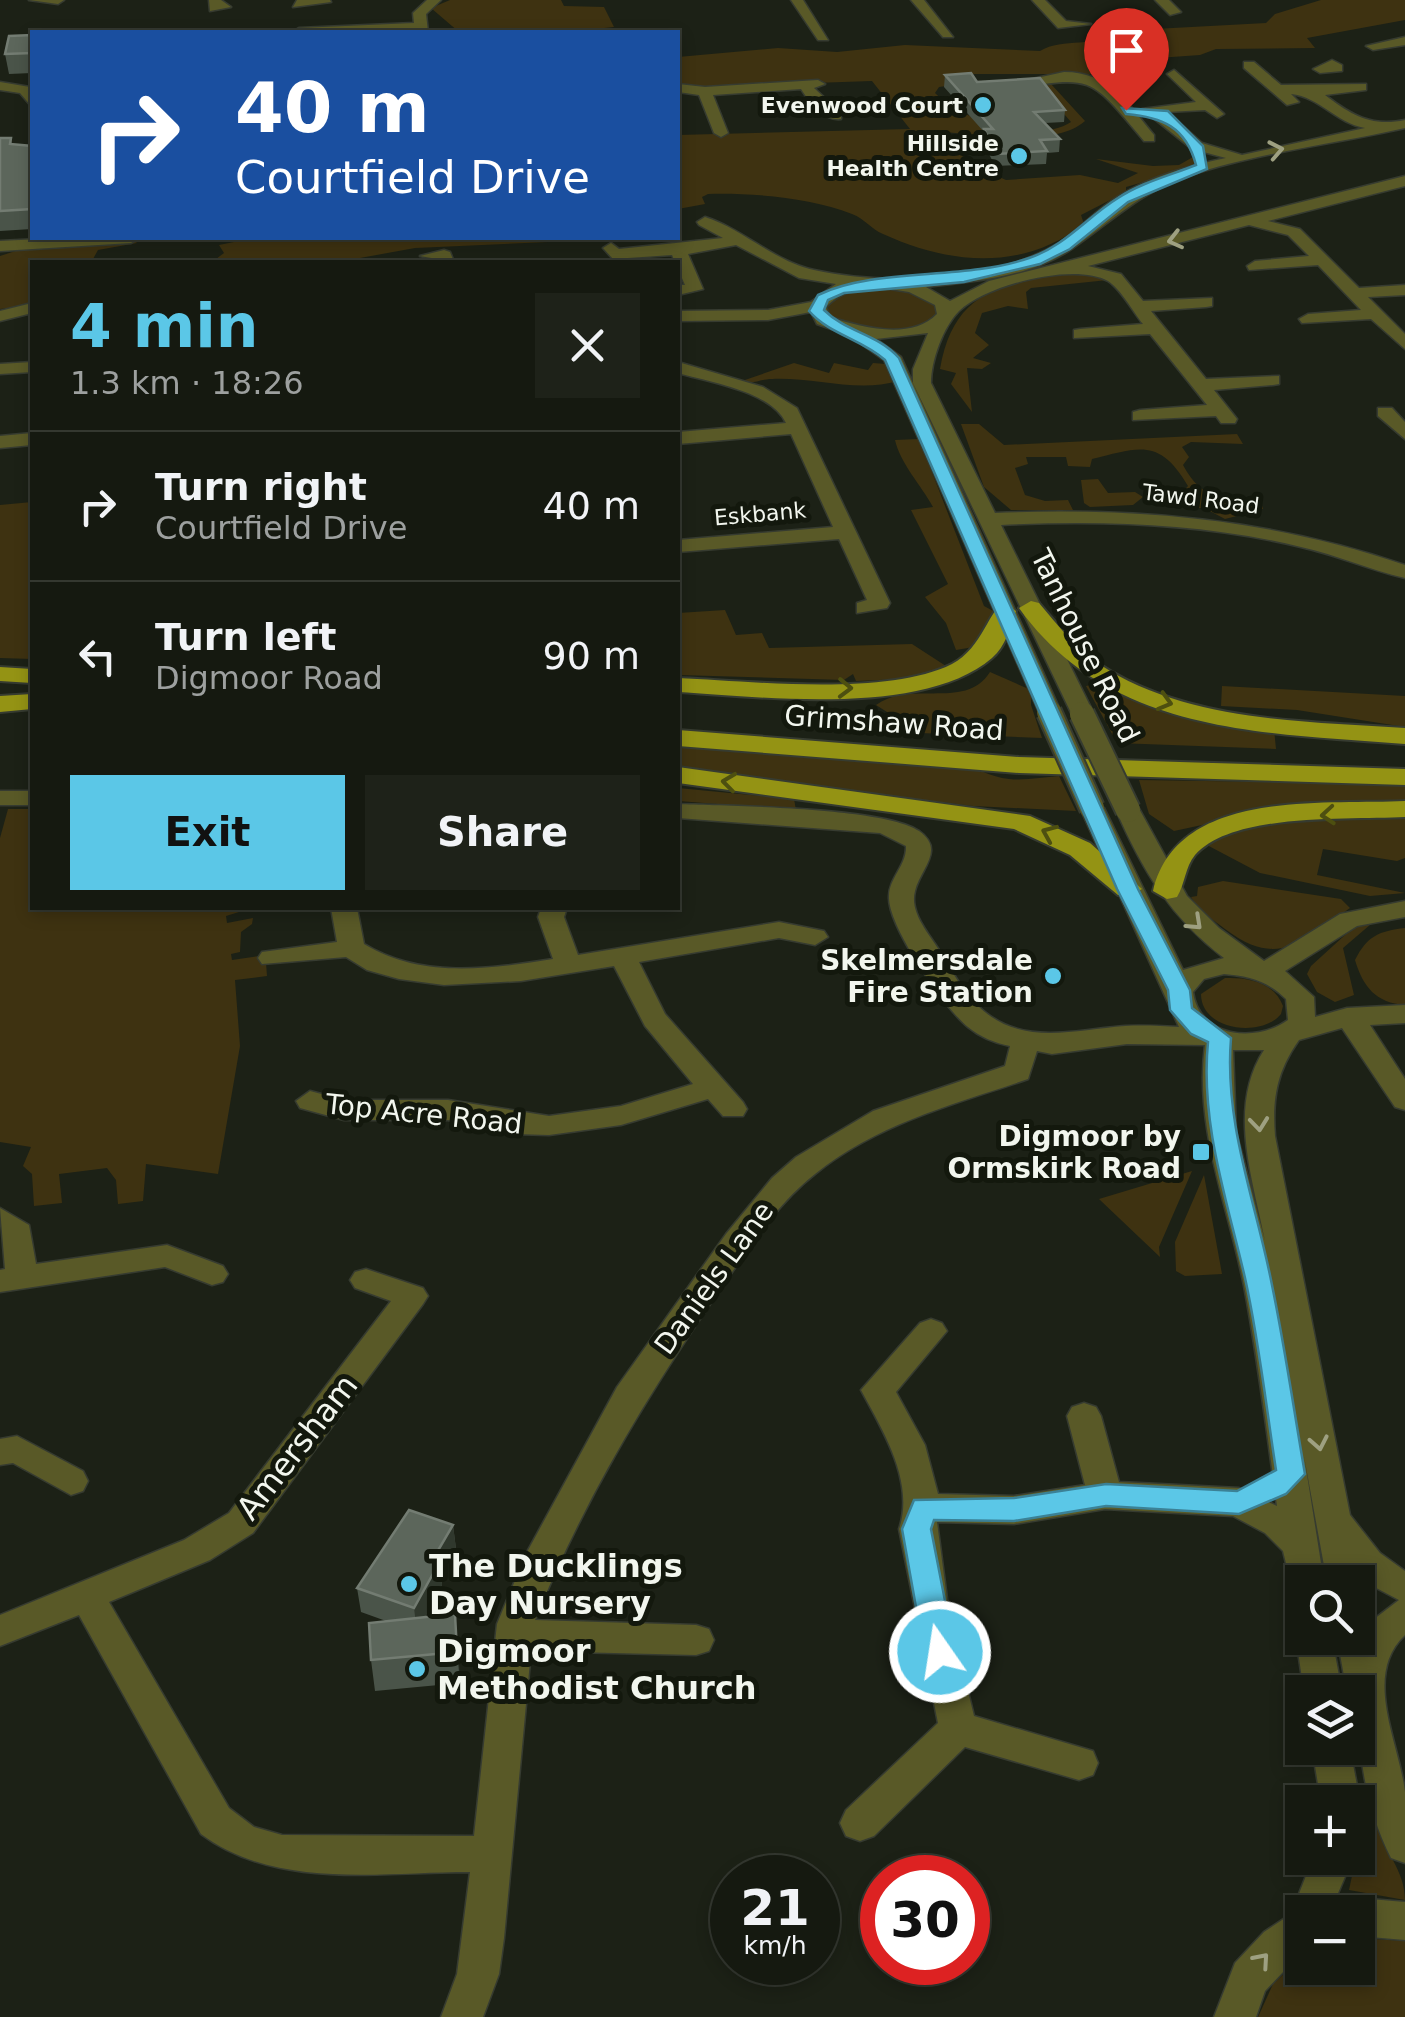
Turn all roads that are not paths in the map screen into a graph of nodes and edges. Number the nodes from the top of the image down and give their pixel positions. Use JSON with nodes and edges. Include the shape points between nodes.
{"nodes":[{"id":1,"x":36,"y":0,"type":"edge"},
{"id":2,"x":58,"y":0,"type":"edge"},
{"id":3,"x":435,"y":0,"type":"edge"},
{"id":4,"x":797,"y":0,"type":"edge"},
{"id":5,"x":917,"y":0,"type":"edge"},
{"id":6,"x":1038,"y":0,"type":"edge"},
{"id":7,"x":1161,"y":0,"type":"edge"},
{"id":8,"x":1174,"y":12,"type":"dead end"},
{"id":9,"x":1084,"y":24,"type":"dead end"},
{"id":10,"x":421,"y":30,"type":"edge"},
{"id":11,"x":948,"y":34,"type":"dead end"},
{"id":12,"x":823,"y":37,"type":"dead end"},
{"id":13,"x":1405,"y":41,"type":"edge"},
{"id":14,"x":1373,"y":46,"type":"dead end"},
{"id":15,"x":1249,"y":65,"type":"dead end"},
{"id":16,"x":1330,"y":67,"type":"dead end"},
{"id":17,"x":1174,"y":74,"type":"dead end"},
{"id":18,"x":0,"y":86,"type":"edge"},
{"id":19,"x":1001,"y":87,"type":"edge"},
{"id":20,"x":680,"y":88,"type":"edge"},
{"id":21,"x":704,"y":92,"type":"junction"},
{"id":22,"x":1312,"y":92,"type":"junction"},
{"id":23,"x":30,"y":99,"type":"edge"},
{"id":24,"x":1127,"y":108,"type":"junction"},
{"id":25,"x":834,"y":111,"type":"dead end"},
{"id":26,"x":1157,"y":111,"type":"junction"},
{"id":27,"x":1396,"y":126,"type":"edge"},
{"id":28,"x":1349,"y":129,"type":"junction"},
{"id":29,"x":721,"y":133,"type":"dead end"},
{"id":30,"x":1149,"y":138,"type":"dead end"},
{"id":31,"x":1197,"y":146,"type":"junction"},
{"id":32,"x":1243,"y":157,"type":"junction"},
{"id":33,"x":1202,"y":167,"type":"junction"},
{"id":34,"x":1404,"y":181,"type":"edge"},
{"id":35,"x":1301,"y":208,"type":"junction"},
{"id":36,"x":705,"y":222,"type":"dead end"},
{"id":37,"x":1241,"y":222,"type":"junction"},
{"id":38,"x":1294,"y":232,"type":"junction"},
{"id":39,"x":30,"y":237,"type":"edge"},
{"id":40,"x":740,"y":239,"type":"junction"},
{"id":41,"x":78,"y":240,"type":"edge"},
{"id":42,"x":0,"y":243,"type":"edge"},
{"id":43,"x":611,"y":248,"type":"dead end"},
{"id":44,"x":678,"y":250,"type":"junction"},
{"id":45,"x":1128,"y":252,"type":"junction"},
{"id":46,"x":428,"y":256,"type":"dead end"},
{"id":47,"x":445,"y":260,"type":"edge"},
{"id":48,"x":1321,"y":260,"type":"junction"},
{"id":49,"x":1255,"y":266,"type":"dead end"},
{"id":50,"x":1063,"y":268,"type":"junction"},
{"id":51,"x":804,"y":274,"type":"junction"},
{"id":52,"x":1116,"y":278,"type":"junction"},
{"id":53,"x":889,"y":285,"type":"junction"},
{"id":54,"x":680,"y":290,"type":"edge"},
{"id":55,"x":1405,"y":290,"type":"edge"},
{"id":56,"x":1354,"y":293,"type":"junction"},
{"id":57,"x":1205,"y":302,"type":"dead end"},
{"id":58,"x":817,"y":304,"type":"junction"},
{"id":59,"x":1138,"y":306,"type":"junction"},
{"id":60,"x":30,"y":308,"type":"edge"},
{"id":61,"x":1375,"y":314,"type":"junction"},
{"id":62,"x":768,"y":315,"type":"junction"},
{"id":63,"x":0,"y":316,"type":"edge"},
{"id":64,"x":680,"y":316,"type":"edge"},
{"id":65,"x":945,"y":316,"type":"junction"},
{"id":66,"x":1156,"y":328,"type":"junction"},
{"id":67,"x":842,"y":329,"type":"junction"},
{"id":68,"x":1080,"y":335,"type":"dead end"},
{"id":69,"x":1324,"y":335,"type":"dead end"},
{"id":70,"x":1405,"y":344,"type":"edge"},
{"id":71,"x":1258,"y":363,"type":"dead end"},
{"id":72,"x":30,"y":367,"type":"edge"},
{"id":73,"x":680,"y":368,"type":"edge"},
{"id":74,"x":0,"y":369,"type":"edge"},
{"id":75,"x":1273,"y":380,"type":"junction"},
{"id":76,"x":1202,"y":385,"type":"junction"},
{"id":77,"x":1291,"y":400,"type":"dead end"},
{"id":78,"x":1385,"y":412,"type":"dead end"},
{"id":79,"x":1140,"y":416,"type":"dead end"},
{"id":80,"x":799,"y":428,"type":"junction"},
{"id":81,"x":1404,"y":430,"type":"edge"},
{"id":82,"x":680,"y":438,"type":"edge"},
{"id":83,"x":30,"y":439,"type":"edge"},
{"id":84,"x":0,"y":442,"type":"edge"},
{"id":85,"x":986,"y":519,"type":"junction"},
{"id":86,"x":846,"y":532,"type":"junction"},
{"id":87,"x":680,"y":546,"type":"edge"},
{"id":88,"x":1405,"y":572,"type":"edge"},
{"id":89,"x":866,"y":608,"type":"dead end"},
{"id":90,"x":1031,"y":608,"type":"junction"},
{"id":91,"x":1004,"y":610,"type":"junction"},
{"id":92,"x":0,"y":672,"type":"edge"},
{"id":93,"x":30,"y":673,"type":"edge"},
{"id":94,"x":680,"y":685,"type":"edge"},
{"id":95,"x":30,"y":705,"type":"edge"},
{"id":96,"x":0,"y":706,"type":"edge"},
{"id":97,"x":680,"y":722,"type":"edge"},
{"id":98,"x":1405,"y":736,"type":"edge"},
{"id":99,"x":680,"y":738,"type":"edge"},
{"id":100,"x":1405,"y":759,"type":"edge"},
{"id":101,"x":680,"y":775,"type":"edge"},
{"id":102,"x":1405,"y":777,"type":"edge"},
{"id":103,"x":0,"y":798,"type":"edge"},
{"id":104,"x":30,"y":798,"type":"edge"},
{"id":105,"x":1405,"y":809,"type":"edge"},
{"id":106,"x":680,"y":811,"type":"edge"},
{"id":107,"x":1128,"y":889,"type":"junction"},
{"id":108,"x":1166,"y":891,"type":"junction"},
{"id":109,"x":1405,"y":908,"type":"edge"},
{"id":110,"x":344,"y":910,"type":"edge"},
{"id":111,"x":553,"y":910,"type":"edge"},
{"id":112,"x":817,"y":938,"type":"dead end"},
{"id":113,"x":350,"y":948,"type":"junction"},
{"id":114,"x":1301,"y":953,"type":"junction"},
{"id":115,"x":624,"y":956,"type":"junction"},
{"id":116,"x":272,"y":958,"type":"dead end"},
{"id":117,"x":568,"y":964,"type":"junction"},
{"id":118,"x":1262,"y":971,"type":"junction"},
{"id":119,"x":1297,"y":993,"type":"junction"},
{"id":120,"x":1178,"y":995,"type":"junction"},
{"id":121,"x":1405,"y":1014,"type":"edge"},
{"id":122,"x":1351,"y":1016,"type":"junction"},
{"id":123,"x":1290,"y":1034,"type":"junction"},
{"id":124,"x":1127,"y":1035,"type":"junction"},
{"id":125,"x":1216,"y":1037,"type":"junction"},
{"id":126,"x":1025,"y":1042,"type":"junction"},
{"id":127,"x":308,"y":1100,"type":"dead end"},
{"id":128,"x":1405,"y":1100,"type":"edge"},
{"id":129,"x":0,"y":1218,"type":"edge"},
{"id":130,"x":212,"y":1274,"type":"dead end"},
{"id":131,"x":10,"y":1280,"type":"edge"},
{"id":132,"x":366,"y":1280,"type":"dead end"},
{"id":133,"x":931,"y":1331,"type":"dead end"},
{"id":134,"x":1084,"y":1416,"type":"dead end"},
{"id":135,"x":0,"y":1452,"type":"edge"},
{"id":136,"x":1291,"y":1474,"type":"junction"},
{"id":137,"x":71,"y":1480,"type":"dead end"},
{"id":138,"x":1106,"y":1495,"type":"junction"},
{"id":139,"x":1239,"y":1502,"type":"junction"},
{"id":140,"x":1331,"y":1503,"type":"junction"},
{"id":141,"x":924,"y":1508,"type":"junction"},
{"id":142,"x":1300,"y":1545,"type":"junction"},
{"id":143,"x":1303,"y":1565,"type":"edge"},
{"id":144,"x":1342,"y":1565,"type":"edge"},
{"id":145,"x":1405,"y":1587,"type":"edge"},
{"id":146,"x":87,"y":1596,"type":"junction"},
{"id":147,"x":1405,"y":1613,"type":"edge"},
{"id":148,"x":0,"y":1631,"type":"edge"},
{"id":149,"x":513,"y":1635,"type":"junction"},
{"id":150,"x":696,"y":1640,"type":"dead end"},
{"id":151,"x":1366,"y":1675,"type":"edge"},
{"id":152,"x":958,"y":1728,"type":"junction"},
{"id":153,"x":1375,"y":1744,"type":"edge"},
{"id":154,"x":1079,"y":1763,"type":"dead end"},
{"id":155,"x":860,"y":1822,"type":"dead end"},
{"id":156,"x":1405,"y":1845,"type":"edge"},
{"id":157,"x":489,"y":1854,"type":"junction"},
{"id":158,"x":1375,"y":1919,"type":"edge"},
{"id":159,"x":1405,"y":1922,"type":"edge"},
{"id":160,"x":1285,"y":1940,"type":"edge"},
{"id":161,"x":1232,"y":2013,"type":"edge"},
{"id":162,"x":462,"y":2017,"type":"edge"}],
"edges":[{"from":1,"to":2,"type":"street"},
{"from":3,"to":10,"type":"street","via":[[419,13]]},
{"from":4,"to":12,"type":"street"},
{"from":5,"to":11,"type":"street"},
{"from":6,"to":9,"type":"street","via":[[1062,25]]},
{"from":7,"to":8,"type":"street"},
{"from":13,"to":14,"type":"street"},
{"from":15,"to":22,"type":"street","via":[[1286,96]]},
{"from":16,"to":22,"type":"street","via":[[1366,91]]},
{"from":17,"to":26,"type":"street","via":[[1212,110]]},
{"from":18,"to":23,"type":"street","via":[[26,90]]},
{"from":19,"to":24,"type":"street","via":[[1087,78]]},
{"from":20,"to":21,"type":"street"},
{"from":21,"to":25,"type":"street","via":[[812,85]]},
{"from":21,"to":29,"type":"street"},
{"from":22,"to":28,"type":"street"},
{"from":24,"to":26,"type":"street"},
{"from":24,"to":30,"type":"street"},
{"from":26,"to":31,"type":"street"},
{"from":27,"to":28,"type":"street"},
{"from":32,"to":28,"type":"street","one_way":true},
{"from":31,"to":32,"type":"street"},
{"from":31,"to":33,"type":"street"},
{"from":32,"to":33,"type":"street"},
{"from":33,"to":53,"type":"street","via":[[1124,199],[1066,246],[1035,261],[988,274]]},
{"from":34,"to":35,"type":"street"},
{"from":35,"to":37,"type":"street"},
{"from":35,"to":38,"type":"street","via":[[1292,216]]},
{"from":36,"to":40,"type":"street"},
{"from":37,"to":38,"type":"street"},
{"from":37,"to":45,"type":"street","one_way":true},
{"from":38,"to":48,"type":"street"},
{"from":39,"to":42,"type":"street"},
{"from":40,"to":44,"type":"street"},
{"from":40,"to":51,"type":"street"},
{"from":41,"to":42,"type":"street"},
{"from":43,"to":44,"type":"street","via":[[613,254]]},
{"from":44,"to":54,"type":"street","via":[[696,289]]},
{"from":45,"to":50,"type":"street"},
{"from":45,"to":52,"type":"street","via":[[1114,264]]},
{"from":46,"to":47,"type":"street"},
{"from":48,"to":49,"type":"street"},
{"from":48,"to":56,"type":"street"},
{"from":50,"to":52,"type":"street"},
{"from":50,"to":65,"type":"street","via":[[995,285]]},
{"from":51,"to":53,"type":"street"},
{"from":51,"to":58,"type":"street"},
{"from":52,"to":59,"type":"street"},
{"from":53,"to":58,"type":"street","via":[[841,289]]},
{"from":53,"to":65,"type":"street","via":[[929,294],[943,303]]},
{"from":55,"to":56,"type":"street"},
{"from":56,"to":61,"type":"street"},
{"from":57,"to":59,"type":"street"},
{"from":58,"to":62,"type":"street"},
{"from":58,"to":67,"type":"street","via":[[823,320]]},
{"from":59,"to":66,"type":"street"},
{"from":60,"to":63,"type":"street"},
{"from":61,"to":69,"type":"street","via":[[1302,312]]},
{"from":61,"to":70,"type":"street"},
{"from":62,"to":64,"type":"street"},
{"from":62,"to":67,"type":"street"},
{"from":65,"to":67,"type":"street","via":[[912,333]]},
{"from":65,"to":85,"type":"street","name":"Tanhouse Road","via":[[922,383]]},
{"from":66,"to":68,"type":"street"},
{"from":66,"to":76,"type":"street"},
{"from":67,"to":91,"type":"street","name":"Tanhouse Road","via":[[892,358]]},
{"from":71,"to":75,"type":"street"},
{"from":72,"to":74,"type":"street"},
{"from":73,"to":80,"type":"street","name":"Eskbank","via":[[785,406]]},
{"from":75,"to":76,"type":"street"},
{"from":75,"to":77,"type":"street"},
{"from":76,"to":79,"type":"street","via":[[1225,415]]},
{"from":78,"to":81,"type":"street"},
{"from":80,"to":82,"type":"street"},
{"from":80,"to":86,"type":"street","name":"Eskbank"},
{"from":83,"to":84,"type":"street"},
{"from":85,"to":88,"type":"street","name":"Tawd Road","via":[[1099,515],[1192,521],[1290,536]]},
{"from":85,"to":90,"type":"street","name":"Tanhouse Road"},
{"from":86,"to":87,"type":"street","name":"Eskbank"},
{"from":86,"to":89,"type":"street","name":"Eskbank","via":[[879,603]]},
{"from":90,"to":98,"type":"main road","one_way":true,"via":[[1091,670],[1148,698],[1253,720]]},
{"from":90,"to":108,"type":"street","name":"Tanhouse Road","bridge":true},
{"from":94,"to":91,"type":"main road","one_way":true,"via":[[871,688],[930,682],[986,652]]},
{"from":91,"to":107,"type":"street","name":"Tanhouse Road","bridge":true},
{"from":92,"to":93,"type":"main road"},
{"from":95,"to":96,"type":"main road"},
{"from":97,"to":100,"type":"main road","name":"Grimshaw Road","via":[[995,747]]},
{"from":99,"to":102,"type":"main road","name":"Grimshaw Road","via":[[1018,765]]},
{"from":107,"to":101,"type":"main road","one_way":true,"via":[[1080,849],[1020,822]]},
{"from":103,"to":104,"type":"street"},
{"from":105,"to":108,"type":"main road","one_way":true,"via":[[1221,829],[1182,852]]},
{"from":106,"to":126,"type":"street","via":[[884,826],[908,835],[919,856],[901,893],[904,916],[962,1007],[981,1024]]},
{"from":107,"to":120,"type":"street","name":"Tanhouse Road"},
{"from":108,"to":118,"type":"street","name":"Tanhouse Road","one_way":true,"via":[[1204,931]]},
{"from":109,"to":114,"type":"street","via":[[1349,920]]},
{"from":110,"to":113,"type":"street"},
{"from":111,"to":117,"type":"street"},
{"from":112,"to":115,"type":"street","via":[[780,930]]},
{"from":113,"to":116,"type":"street"},
{"from":113,"to":117,"type":"street","via":[[388,968],[461,976]]},
{"from":114,"to":118,"type":"street"},
{"from":114,"to":119,"type":"street"},
{"from":115,"to":117,"type":"street"},
{"from":115,"to":127,"type":"street","name":"Top Acre Road","via":[[637,997],[723,1098],[548,1125],[448,1110],[347,1110]]},
{"from":118,"to":119,"type":"street"},
{"from":118,"to":120,"type":"street","via":[[1208,968]]},
{"from":119,"to":122,"type":"street"},
{"from":119,"to":123,"type":"street","via":[[1302,1022]]},
{"from":120,"to":124,"type":"street","via":[[1151,1024]]},
{"from":120,"to":125,"type":"street","via":[[1188,1020]]},
{"from":121,"to":122,"type":"street"},
{"from":122,"to":123,"type":"street"},
{"from":122,"to":128,"type":"street"},
{"from":123,"to":125,"type":"street","via":[[1256,1044]]},
{"from":123,"to":140,"type":"street","one_way":true,"via":[[1268,1060],[1256,1097]]},
{"from":124,"to":125,"type":"street"},
{"from":124,"to":126,"type":"street","via":[[1084,1043]]},
{"from":125,"to":136,"type":"street","via":[[1221,1129],[1259,1283]]},
{"from":126,"to":149,"type":"street","name":"Daniels Lane","via":[[1018,1072],[868,1125],[784,1185],[629,1396],[544,1554]]},
{"from":129,"to":131,"type":"street","via":[[18,1233]]},
{"from":130,"to":131,"type":"street","via":[[168,1256]]},
{"from":132,"to":146,"type":"street","name":"Amersham","via":[[412,1296],[254,1510],[197,1550]]},
{"from":133,"to":141,"type":"street","via":[[878,1390],[908,1445]]},
{"from":134,"to":138,"type":"street"},
{"from":135,"to":137,"type":"street","via":[[17,1449]]},
{"from":136,"to":139,"type":"street"},
{"from":136,"to":142,"type":"street"},
{"from":138,"to":139,"type":"street"},
{"from":138,"to":141,"type":"street","via":[[1014,1510]]},
{"from":139,"to":142,"type":"street"},
{"from":140,"to":144,"type":"street"},
{"from":140,"to":145,"type":"street","via":[[1352,1550]]},
{"from":141,"to":152,"type":"street","via":[[917,1529],[930,1614]]},
{"from":142,"to":143,"type":"street"},
{"from":146,"to":148,"type":"street","name":"Amersham"},
{"from":146,"to":157,"type":"street","via":[[214,1820],[243,1842],[282,1852]]},
{"from":147,"to":151,"type":"street","via":[[1375,1640]]},
{"from":149,"to":150,"type":"street"},
{"from":149,"to":157,"type":"street","name":"Daniels Lane"},
{"from":152,"to":154,"type":"street"},
{"from":152,"to":155,"type":"street"},
{"from":153,"to":156,"type":"street","via":[[1390,1816]]},
{"from":157,"to":162,"type":"street","name":"Daniels Lane","via":[[478,1974]]},
{"from":158,"to":159,"type":"street"},
{"from":161,"to":160,"type":"street","one_way":true,"via":[[1251,1973]]}]}
